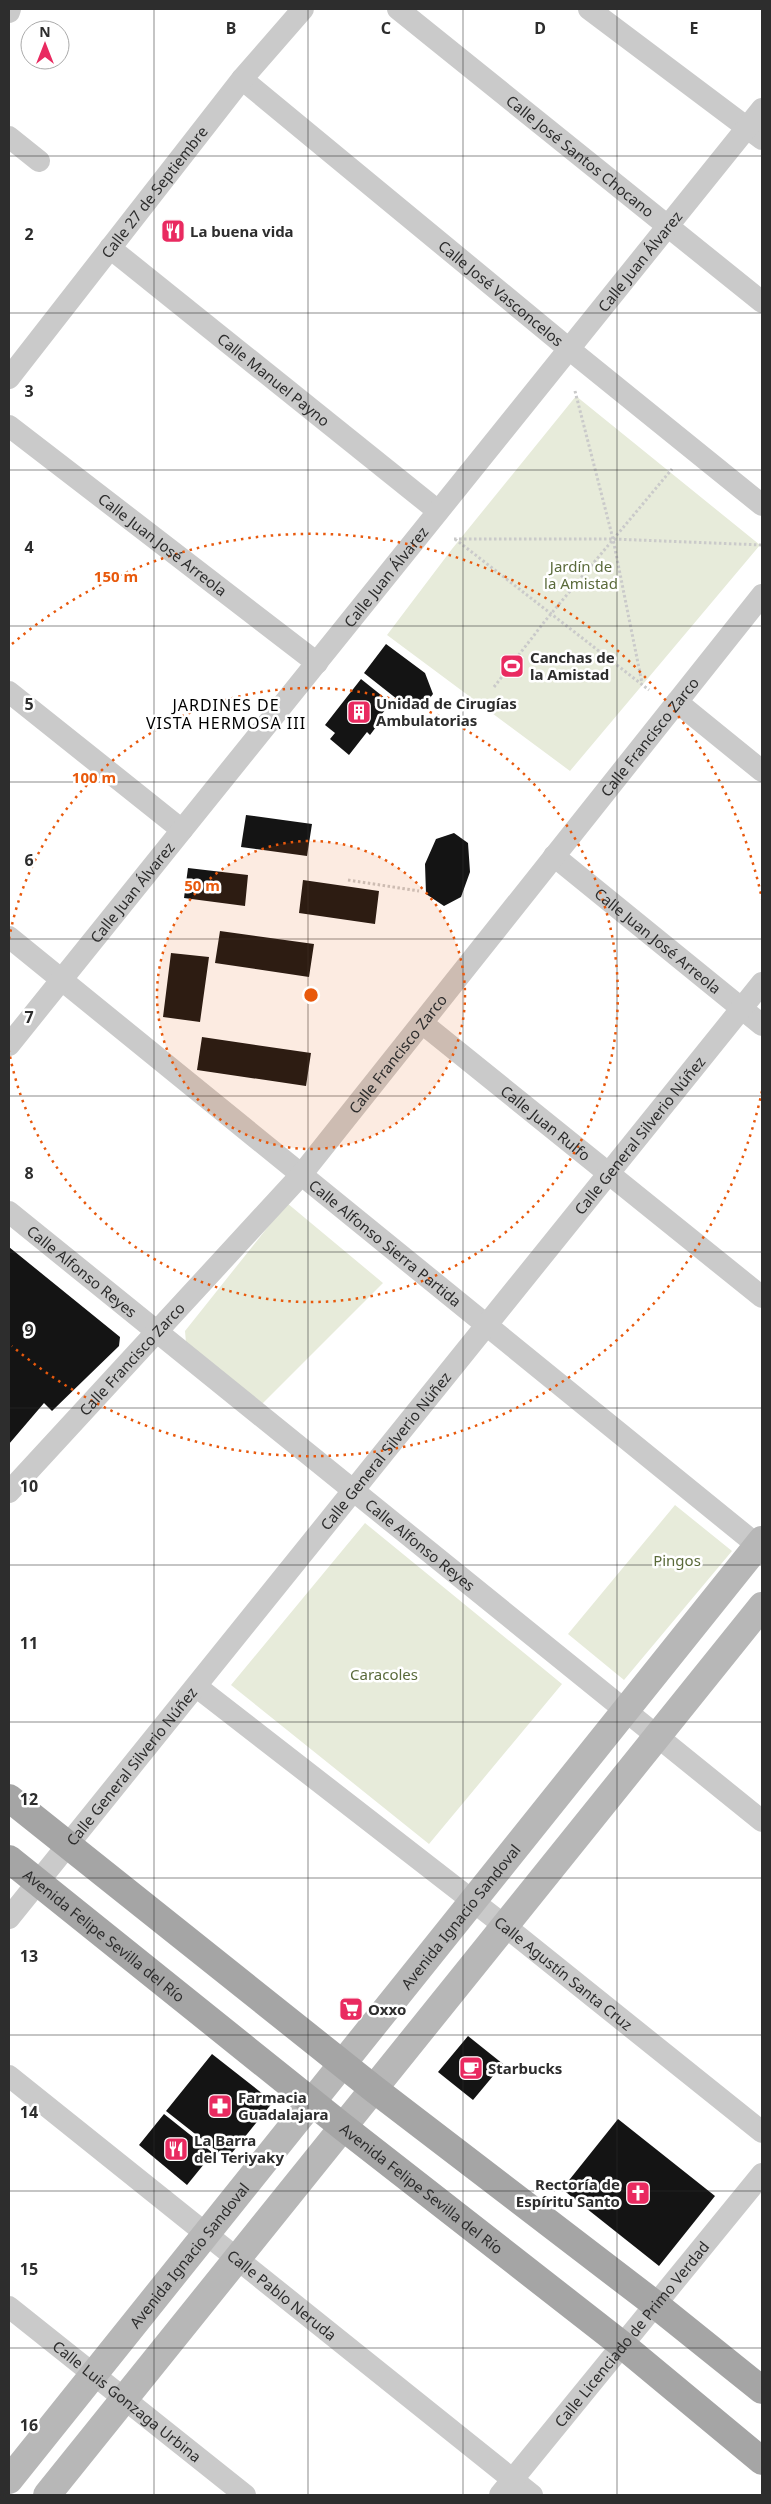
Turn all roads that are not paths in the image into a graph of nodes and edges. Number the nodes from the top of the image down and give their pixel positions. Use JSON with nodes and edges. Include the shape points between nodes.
{"nodes":[{"id":1,"x":303,"y":9,"type":"edge"},
{"id":2,"x":398,"y":9,"type":"edge"},
{"id":3,"x":589,"y":9,"type":"edge"},
{"id":4,"x":242,"y":80,"type":"junction"},
{"id":5,"x":762,"y":109,"type":"edge"},
{"id":6,"x":755,"y":133,"type":"edge"},
{"id":7,"x":9,"y":137,"type":"edge"},
{"id":8,"x":39,"y":161,"type":"dead end"},
{"id":9,"x":668,"y":226,"type":"junction"},
{"id":10,"x":110,"y":248,"type":"junction"},
{"id":11,"x":762,"y":302,"type":"edge"},
{"id":12,"x":569,"y":349,"type":"junction"},
{"id":13,"x":9,"y":378,"type":"edge"},
{"id":14,"x":9,"y":426,"type":"edge"},
{"id":15,"x":762,"y":505,"type":"edge"},
{"id":16,"x":438,"y":511,"type":"junction"},
{"id":17,"x":762,"y":595,"type":"edge"},
{"id":18,"x":316,"y":662,"type":"junction"},
{"id":19,"x":9,"y":692,"type":"edge"},
{"id":20,"x":677,"y":702,"type":"junction"},
{"id":21,"x":762,"y":771,"type":"edge"},
{"id":22,"x":182,"y":830,"type":"junction"},
{"id":23,"x":554,"y":856,"type":"junction"},
{"id":24,"x":9,"y":937,"type":"edge"},
{"id":25,"x":62,"y":980,"type":"junction"},
{"id":26,"x":762,"y":983,"type":"edge"},
{"id":27,"x":742,"y":1009,"type":"junction"},
{"id":28,"x":422,"y":1022,"type":"junction"},
{"id":29,"x":762,"y":1025,"type":"edge"},
{"id":30,"x":9,"y":1045,"type":"edge"},
{"id":31,"x":301,"y":1174,"type":"junction"},
{"id":32,"x":609,"y":1174,"type":"junction"},
{"id":33,"x":9,"y":1212,"type":"edge"},
{"id":34,"x":762,"y":1297,"type":"edge"},
{"id":35,"x":487,"y":1326,"type":"junction"},
{"id":36,"x":155,"y":1331,"type":"junction"},
{"id":37,"x":354,"y":1491,"type":"junction"},
{"id":38,"x":9,"y":1492,"type":"edge"},
{"id":39,"x":761,"y":1545,"type":"edge"},
{"id":40,"x":762,"y":1606,"type":"edge"},
{"id":41,"x":197,"y":1686,"type":"junction"},
{"id":42,"x":626,"y":1711,"type":"junction"},
{"id":43,"x":657,"y":1736,"type":"junction"},
{"id":44,"x":9,"y":1798,"type":"edge"},
{"id":45,"x":762,"y":1821,"type":"edge"},
{"id":46,"x":69,"y":1845,"type":"junction"},
{"id":47,"x":9,"y":1859,"type":"edge"},
{"id":48,"x":38,"y":1882,"type":"junction"},
{"id":49,"x":473,"y":1901,"type":"junction"},
{"id":50,"x":9,"y":1918,"type":"edge"},
{"id":51,"x":505,"y":1926,"type":"junction"},
{"id":52,"x":343,"y":2062,"type":"junction"},
{"id":53,"x":9,"y":2076,"type":"edge"},
{"id":54,"x":374,"y":2089,"type":"junction"},
{"id":55,"x":312,"y":2102,"type":"junction"},
{"id":56,"x":343,"y":2128,"type":"junction"},
{"id":57,"x":762,"y":2132,"type":"edge"},
{"id":58,"x":762,"y":2174,"type":"edge"},
{"id":59,"x":206,"y":2234,"type":"junction"},
{"id":60,"x":237,"y":2259,"type":"junction"},
{"id":61,"x":656,"y":2305,"type":"junction"},
{"id":62,"x":9,"y":2307,"type":"edge"},
{"id":63,"x":621,"y":2344,"type":"junction"},
{"id":64,"x":93,"y":2374,"type":"junction"},
{"id":65,"x":762,"y":2390,"type":"edge"},
{"id":66,"x":124,"y":2399,"type":"junction"},
{"id":67,"x":762,"y":2461,"type":"edge"},
{"id":68,"x":9,"y":2480,"type":"edge"},
{"id":69,"x":506,"y":2488,"type":"edge"},
{"id":70,"x":47,"y":2495,"type":"edge"},
{"id":71,"x":245,"y":2495,"type":"edge"},
{"id":72,"x":532,"y":2495,"type":"edge"}],
"edges":[{"from":1,"to":4,"type":"street","name":"Calle 27 de Septiembre"},
{"from":2,"to":9,"type":"street","name":"Calle José Santos Chocano"},
{"from":3,"to":6,"type":"street"},
{"from":4,"to":10,"type":"street","name":"Calle 27 de Septiembre"},
{"from":4,"to":12,"type":"street","name":"Calle José Vasconcelos"},
{"from":5,"to":6,"type":"street","name":"Calle Juan Álvarez"},
{"from":6,"to":9,"type":"street","name":"Calle Juan Álvarez"},
{"from":7,"to":8,"type":"street"},
{"from":9,"to":11,"type":"street","name":"Calle José Santos Chocano"},
{"from":9,"to":12,"type":"street","name":"Calle Juan Álvarez"},
{"from":10,"to":13,"type":"street","name":"Calle 27 de Septiembre"},
{"from":10,"to":16,"type":"street","name":"Calle Manuel Payno"},
{"from":12,"to":15,"type":"street","name":"Calle José Vasconcelos"},
{"from":12,"to":16,"type":"street","name":"Calle Juan Álvarez"},
{"from":14,"to":18,"type":"street","name":"Calle Juan José Arreola"},
{"from":16,"to":18,"type":"street","name":"Calle Juan Álvarez"},
{"from":17,"to":20,"type":"street","name":"Calle Francisco Zarco"},
{"from":18,"to":22,"type":"street","name":"Calle Juan Álvarez"},
{"from":19,"to":22,"type":"street"},
{"from":20,"to":21,"type":"street"},
{"from":20,"to":23,"type":"street","name":"Calle Francisco Zarco"},
{"from":22,"to":25,"type":"street","name":"Calle Juan Álvarez"},
{"from":23,"to":27,"type":"street","name":"Calle Juan José Arreola"},
{"from":23,"to":28,"type":"street","name":"Calle Francisco Zarco"},
{"from":24,"to":25,"type":"street","name":"Calle Alfonso Sierra Partida"},
{"from":25,"to":30,"type":"street","name":"Calle Juan Álvarez"},
{"from":25,"to":31,"type":"street","name":"Calle Alfonso Sierra Partida"},
{"from":26,"to":27,"type":"street","name":"Calle General Silverio Núñez"},
{"from":27,"to":29,"type":"street","name":"Calle Juan José Arreola"},
{"from":27,"to":32,"type":"street","name":"Calle General Silverio Núñez"},
{"from":28,"to":31,"type":"street","name":"Calle Francisco Zarco"},
{"from":28,"to":32,"type":"street","name":"Calle Juan Rulfo"},
{"from":31,"to":35,"type":"street","name":"Calle Alfonso Sierra Partida"},
{"from":31,"to":36,"type":"street","name":"Calle Francisco Zarco"},
{"from":32,"to":34,"type":"street","name":"Calle Juan Rulfo"},
{"from":32,"to":35,"type":"street","name":"Calle General Silverio Núñez"},
{"from":33,"to":36,"type":"street","name":"Calle Alfonso Reyes"},
{"from":35,"to":37,"type":"street","name":"Calle General Silverio Núñez"},
{"from":35,"to":39,"type":"street","name":"Calle Alfonso Sierra Partida"},
{"from":36,"to":37,"type":"street","name":"Calle Alfonso Reyes"},
{"from":36,"to":38,"type":"street","name":"Calle Francisco Zarco"},
{"from":37,"to":41,"type":"street","name":"Calle General Silverio Núñez"},
{"from":37,"to":42,"type":"street","name":"Calle Alfonso Reyes"},
{"from":39,"to":42,"type":"main road","name":"Avenida Ignacio Sandoval"},
{"from":40,"to":43,"type":"main road"},
{"from":41,"to":46,"type":"street","name":"Calle General Silverio Núñez"},
{"from":41,"to":49,"type":"street","name":"Calle Agustín Santa Cruz"},
{"from":42,"to":43,"type":"street","name":"Calle Alfonso Reyes"},
{"from":42,"to":49,"type":"main road","name":"Avenida Ignacio Sandoval"},
{"from":43,"to":45,"type":"street","name":"Calle Alfonso Reyes"},
{"from":43,"to":51,"type":"main road"},
{"from":44,"to":46,"type":"main road"},
{"from":46,"to":48,"type":"street","name":"Calle General Silverio Núñez"},
{"from":46,"to":52,"type":"main road"},
{"from":47,"to":48,"type":"main road","name":"Avenida Felipe Sevilla del Río"},
{"from":48,"to":50,"type":"street","name":"Calle General Silverio Núñez"},
{"from":48,"to":55,"type":"main road","name":"Avenida Felipe Sevilla del Río"},
{"from":49,"to":51,"type":"street","name":"Calle Agustín Santa Cruz"},
{"from":49,"to":52,"type":"main road","name":"Avenida Ignacio Sandoval"},
{"from":51,"to":54,"type":"main road"},
{"from":51,"to":57,"type":"street","name":"Calle Agustín Santa Cruz"},
{"from":52,"to":54,"type":"main road"},
{"from":52,"to":55,"type":"main road","name":"Avenida Ignacio Sandoval"},
{"from":53,"to":59,"type":"street","name":"Calle Pablo Neruda"},
{"from":54,"to":56,"type":"main road"},
{"from":54,"to":61,"type":"main road"},
{"from":55,"to":56,"type":"main road","name":"Avenida Felipe Sevilla del Río"},
{"from":55,"to":59,"type":"main road","name":"Avenida Ignacio Sandoval"},
{"from":56,"to":60,"type":"main road"},
{"from":56,"to":63,"type":"main road","name":"Avenida Felipe Sevilla del Río"},
{"from":58,"to":61,"type":"street","name":"Calle Licenciado de Primo Verdad"},
{"from":59,"to":60,"type":"street","name":"Calle Pablo Neruda"},
{"from":59,"to":64,"type":"main road","name":"Avenida Ignacio Sandoval"},
{"from":60,"to":66,"type":"main road"},
{"from":60,"to":69,"type":"street","name":"Calle Pablo Neruda"},
{"from":61,"to":63,"type":"street","name":"Calle Licenciado de Primo Verdad"},
{"from":61,"to":65,"type":"main road"},
{"from":62,"to":64,"type":"street","name":"Calle Luis Gonzaga Urbina"},
{"from":63,"to":67,"type":"main road","name":"Avenida Felipe Sevilla del Río"},
{"from":63,"to":69,"type":"street","name":"Calle Licenciado de Primo Verdad"},
{"from":64,"to":66,"type":"street","name":"Calle Luis Gonzaga Urbina"},
{"from":64,"to":68,"type":"main road","name":"Avenida Ignacio Sandoval"},
{"from":66,"to":70,"type":"main road"},
{"from":66,"to":71,"type":"street","name":"Calle Luis Gonzaga Urbina"},
{"from":69,"to":72,"type":"street","name":"Calle Pablo Neruda"}]}
